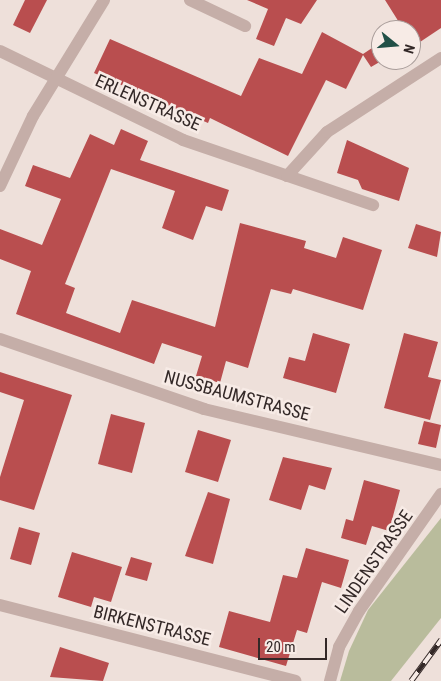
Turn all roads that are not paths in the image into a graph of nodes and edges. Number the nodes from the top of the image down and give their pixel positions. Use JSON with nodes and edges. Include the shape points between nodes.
{"nodes":[{"id":1,"x":104,"y":0,"type":"edge"},
{"id":2,"x":190,"y":0,"type":"edge"},
{"id":3,"x":246,"y":26,"type":"dead end"},
{"id":4,"x":0,"y":51,"type":"edge"},
{"id":5,"x":441,"y":58,"type":"edge"},
{"id":6,"x":54,"y":79,"type":"junction"},
{"id":7,"x":287,"y":176,"type":"junction"},
{"id":8,"x":0,"y":186,"type":"edge"},
{"id":9,"x":373,"y":205,"type":"dead end"},
{"id":10,"x":0,"y":339,"type":"edge"},
{"id":11,"x":441,"y":465,"type":"edge"},
{"id":12,"x":441,"y":494,"type":"edge"},
{"id":13,"x":0,"y":605,"type":"edge"},
{"id":14,"x":295,"y":681,"type":"edge"},
{"id":15,"x":330,"y":681,"type":"edge"}],
"edges":[{"from":1,"to":6,"type":"street"},
{"from":2,"to":3,"type":"street"},
{"from":4,"to":6,"type":"street","name":"ERLENSTRASSE"},
{"from":5,"to":7,"type":"street","via":[[327,132]]},
{"from":6,"to":7,"type":"street","name":"ERLENSTRASSE","via":[[183,140]]},
{"from":6,"to":8,"type":"street"},
{"from":7,"to":9,"type":"street","name":"ERLENSTRASSE"},
{"from":10,"to":11,"type":"street","name":"NUSSBAUMSTRASSE","via":[[204,409]]},
{"from":12,"to":15,"type":"street","name":"LINDENSTRASSE","via":[[359,611],[339,647]]},
{"from":13,"to":14,"type":"street","name":"BIRKENSTRASSE"}]}
